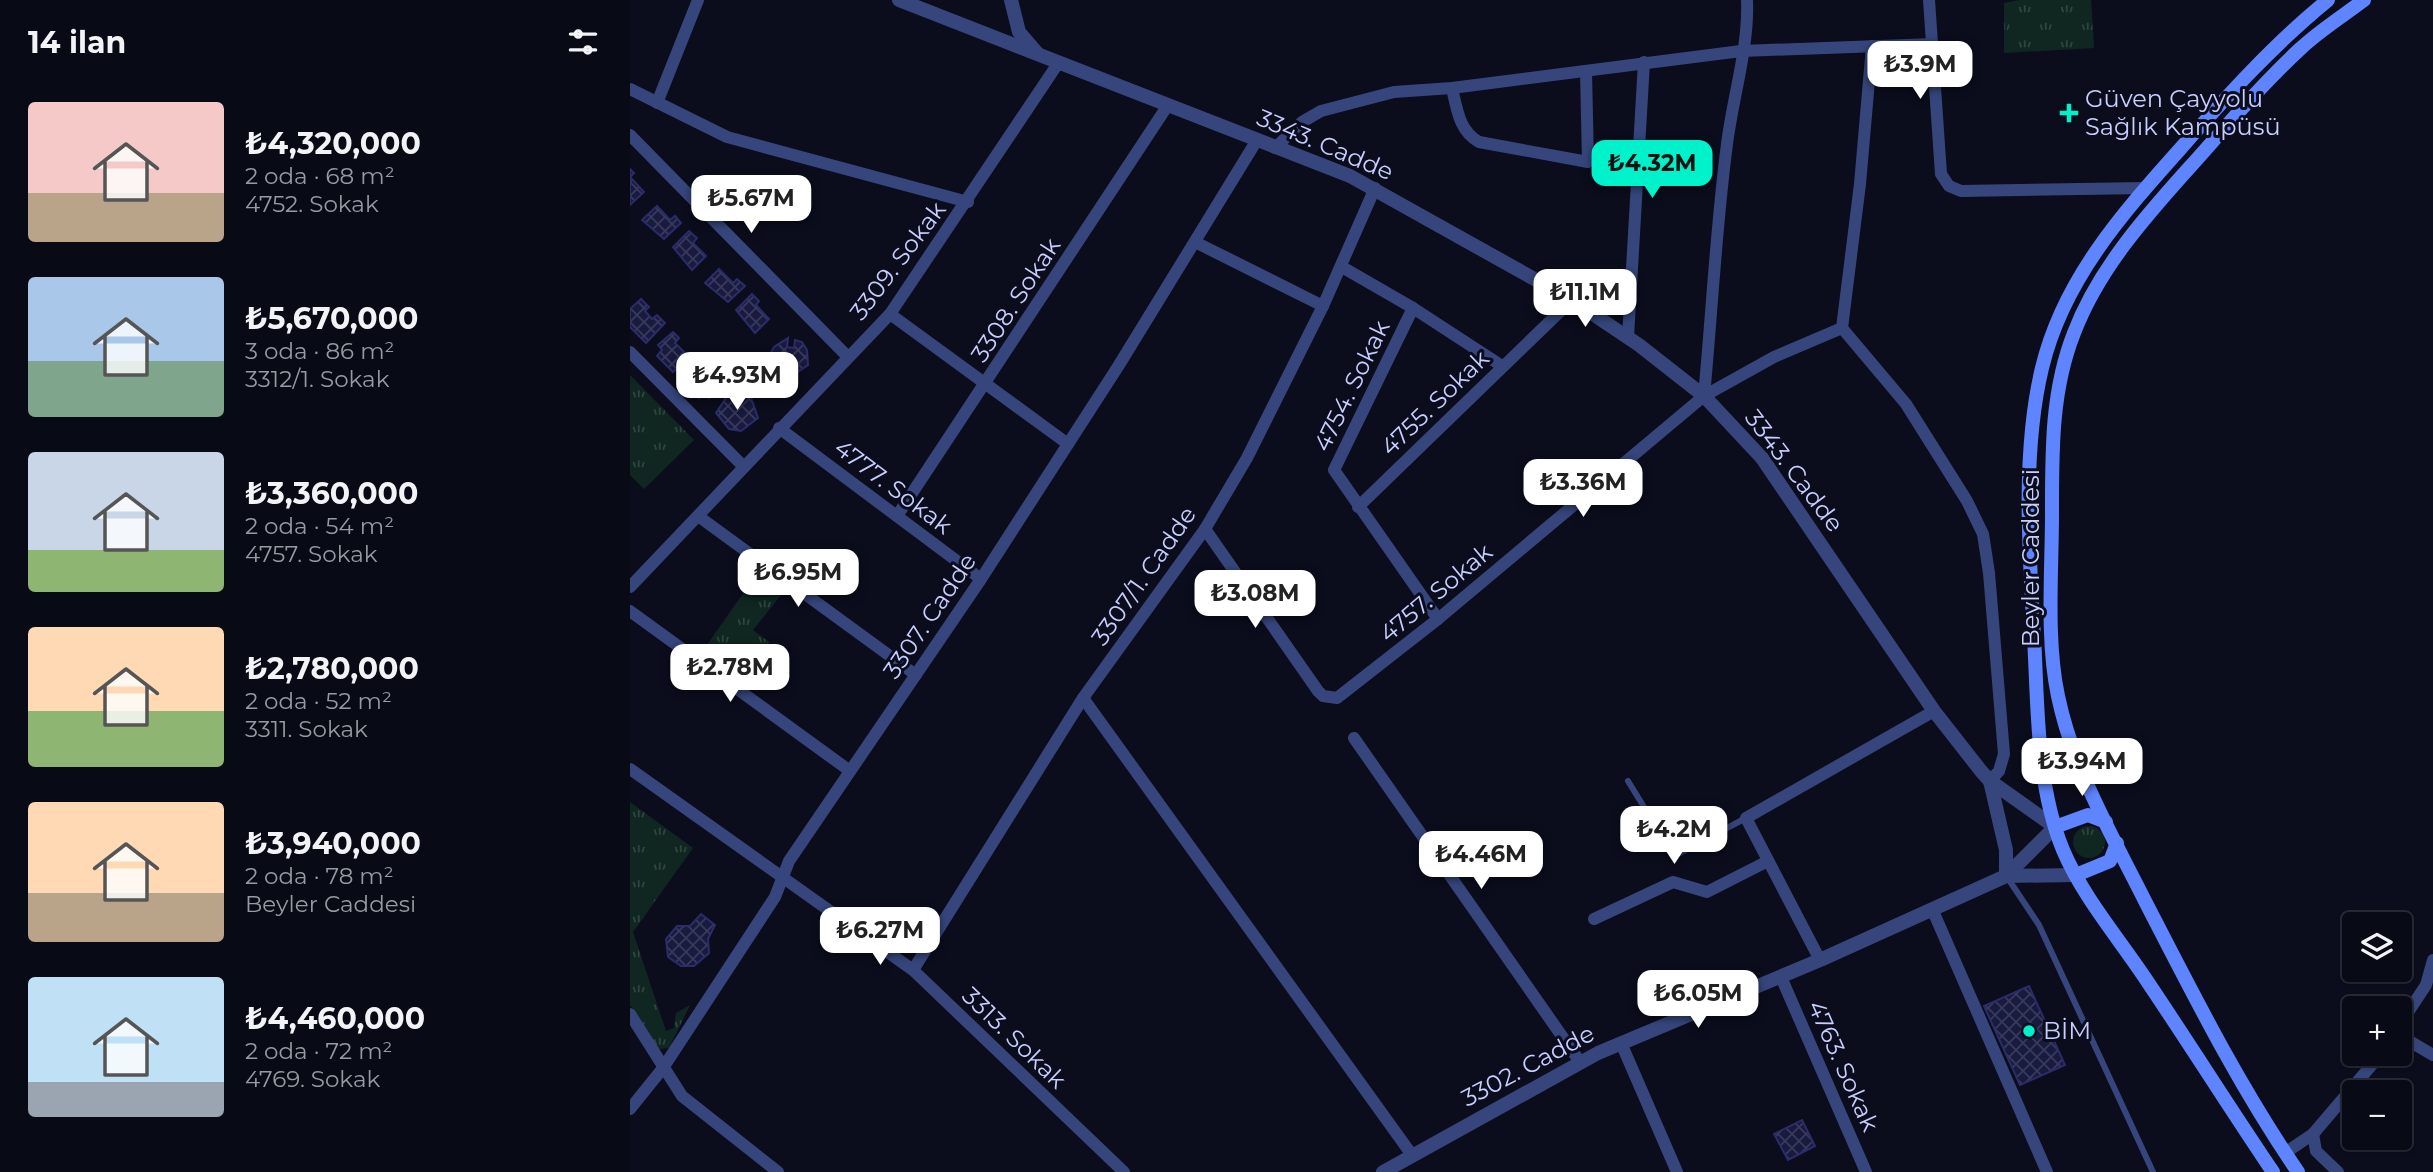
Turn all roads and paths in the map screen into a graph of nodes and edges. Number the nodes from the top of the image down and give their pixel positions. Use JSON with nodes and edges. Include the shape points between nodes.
{"nodes":[{"id":1,"x":698,"y":0,"type":"edge"},
{"id":2,"x":899,"y":0,"type":"edge"},
{"id":3,"x":1011,"y":0,"type":"edge"},
{"id":4,"x":1748,"y":0,"type":"edge"},
{"id":5,"x":1929,"y":0,"type":"edge"},
{"id":6,"x":2328,"y":0,"type":"edge"},
{"id":7,"x":2364,"y":0,"type":"edge"},
{"id":8,"x":1933,"y":44,"type":"junction"},
{"id":9,"x":1871,"y":46,"type":"junction"},
{"id":10,"x":1741,"y":51,"type":"junction"},
{"id":11,"x":1039,"y":54,"type":"junction"},
{"id":12,"x":1059,"y":62,"type":"junction"},
{"id":13,"x":1644,"y":62,"type":"junction"},
{"id":14,"x":1586,"y":71,"type":"junction"},
{"id":15,"x":1452,"y":88,"type":"junction"},
{"id":16,"x":630,"y":89,"type":"edge"},
{"id":17,"x":657,"y":103,"type":"junction"},
{"id":18,"x":1168,"y":105,"type":"junction"},
{"id":19,"x":630,"y":135,"type":"edge"},
{"id":20,"x":1257,"y":140,"type":"junction"},
{"id":21,"x":1275,"y":148,"type":"junction"},
{"id":22,"x":1376,"y":188,"type":"junction"},
{"id":23,"x":2145,"y":188,"type":"junction"},
{"id":24,"x":968,"y":202,"type":"junction"},
{"id":25,"x":1195,"y":242,"type":"junction"},
{"id":26,"x":1342,"y":267,"type":"junction"},
{"id":27,"x":1572,"y":300,"type":"junction"},
{"id":28,"x":1323,"y":306,"type":"junction"},
{"id":29,"x":1413,"y":307,"type":"junction"},
{"id":30,"x":890,"y":314,"type":"junction"},
{"id":31,"x":1842,"y":328,"type":"junction"},
{"id":32,"x":1628,"y":337,"type":"junction"},
{"id":33,"x":630,"y":352,"type":"edge"},
{"id":34,"x":848,"y":357,"type":"junction"},
{"id":35,"x":1502,"y":366,"type":"junction"},
{"id":36,"x":986,"y":384,"type":"junction"},
{"id":37,"x":1704,"y":396,"type":"junction"},
{"id":38,"x":779,"y":428,"type":"junction"},
{"id":39,"x":1069,"y":443,"type":"junction"},
{"id":40,"x":744,"y":467,"type":"junction"},
{"id":41,"x":1358,"y":507,"type":"junction"},
{"id":42,"x":698,"y":516,"type":"junction"},
{"id":43,"x":897,"y":516,"type":"junction"},
{"id":44,"x":1205,"y":528,"type":"junction"},
{"id":45,"x":981,"y":579,"type":"junction"},
{"id":46,"x":631,"y":584,"type":"edge"},
{"id":47,"x":630,"y":611,"type":"edge"},
{"id":48,"x":1438,"y":620,"type":"junction"},
{"id":49,"x":916,"y":675,"type":"junction"},
{"id":50,"x":1083,"y":698,"type":"junction"},
{"id":51,"x":1934,"y":711,"type":"junction"},
{"id":52,"x":1354,"y":738,"type":"dead end"},
{"id":53,"x":630,"y":769,"type":"edge"},
{"id":54,"x":850,"y":771,"type":"junction"},
{"id":55,"x":1628,"y":781,"type":"dead end"},
{"id":56,"x":1990,"y":781,"type":"junction"},
{"id":57,"x":1746,"y":817,"type":"junction"},
{"id":58,"x":2106,"y":822,"type":"junction"},
{"id":59,"x":2055,"y":827,"type":"junction"},
{"id":60,"x":2116,"y":843,"type":"junction"},
{"id":61,"x":1768,"y":861,"type":"junction"},
{"id":62,"x":2076,"y":875,"type":"junction"},
{"id":63,"x":2006,"y":876,"type":"junction"},
{"id":64,"x":782,"y":880,"type":"junction"},
{"id":65,"x":1933,"y":911,"type":"junction"},
{"id":66,"x":1594,"y":919,"type":"dead end"},
{"id":67,"x":1820,"y":960,"type":"junction"},
{"id":68,"x":2433,"y":960,"type":"edge"},
{"id":69,"x":913,"y":970,"type":"junction"},
{"id":70,"x":1781,"y":977,"type":"junction"},
{"id":71,"x":2412,"y":1006,"type":"edge"},
{"id":72,"x":630,"y":1014,"type":"edge"},
{"id":73,"x":1621,"y":1043,"type":"junction"},
{"id":74,"x":2412,"y":1043,"type":"edge"},
{"id":75,"x":2433,"y":1055,"type":"edge"},
{"id":76,"x":1580,"y":1062,"type":"junction"},
{"id":77,"x":2371,"y":1066,"type":"edge"},
{"id":78,"x":663,"y":1068,"type":"junction"},
{"id":79,"x":630,"y":1109,"type":"edge"},
{"id":80,"x":2313,"y":1134,"type":"junction"},
{"id":81,"x":2285,"y":1153,"type":"junction"},
{"id":82,"x":1412,"y":1155,"type":"junction"},
{"id":83,"x":778,"y":1172,"type":"edge"},
{"id":84,"x":1124,"y":1172,"type":"edge"},
{"id":85,"x":1383,"y":1172,"type":"edge"},
{"id":86,"x":1677,"y":1172,"type":"edge"},
{"id":87,"x":1866,"y":1172,"type":"edge"},
{"id":88,"x":2047,"y":1172,"type":"edge"},
{"id":89,"x":2153,"y":1172,"type":"edge"},
{"id":90,"x":2273,"y":1172,"type":"edge"},
{"id":91,"x":2298,"y":1172,"type":"edge"},
{"id":92,"x":2338,"y":1172,"type":"edge"}],
"edges":[{"from":1,"to":17,"type":"street"},
{"from":2,"to":11,"type":"street","name":"3343. Cadde"},
{"from":3,"to":11,"type":"street","name":"3343. Cadde","via":[[1019,33]]},
{"from":4,"to":10,"type":"street"},
{"from":5,"to":8,"type":"street"},
{"from":6,"to":23,"type":"main road","name":"Beyler Caddesi","via":[[2243,80]]},
{"from":7,"to":58,"type":"main road","name":"Beyler Caddesi","via":[[2302,46],[2147,215],[2099,279],[2073,334],[2058,392],[2053,451],[2054,664],[2070,740]]},
{"from":8,"to":9,"type":"street"},
{"from":8,"to":23,"type":"street","via":[[1941,174],[1949,186],[1961,191]]},
{"from":9,"to":10,"type":"street"},
{"from":9,"to":31,"type":"street"},
{"from":10,"to":13,"type":"street"},
{"from":10,"to":37,"type":"street","via":[[1719,210]]},
{"from":11,"to":12,"type":"street","name":"3343. Cadde"},
{"from":12,"to":18,"type":"street","name":"3343. Cadde"},
{"from":12,"to":24,"type":"street","name":"3309. Sokak"},
{"from":13,"to":14,"type":"street"},
{"from":13,"to":32,"type":"street"},
{"from":14,"to":15,"type":"street"},
{"from":14,"to":15,"type":"street","via":[[1588,162],[1479,142],[1461,123]]},
{"from":15,"to":21,"type":"street","via":[[1394,92],[1321,111]]},
{"from":16,"to":17,"type":"street"},
{"from":17,"to":24,"type":"street","via":[[727,137]]},
{"from":18,"to":20,"type":"street","name":"3343. Cadde"},
{"from":18,"to":36,"type":"street","name":"3308. Sokak"},
{"from":19,"to":34,"type":"street"},
{"from":20,"to":21,"type":"street","name":"3343. Cadde"},
{"from":20,"to":25,"type":"street","name":"3307. Cadde"},
{"from":21,"to":22,"type":"street","name":"3343. Cadde"},
{"from":22,"to":26,"type":"street","name":"3307/1. Cadde"},
{"from":22,"to":27,"type":"street","name":"3343. Cadde"},
{"from":23,"to":59,"type":"main road","name":"Beyler Caddesi","via":[[2097,248],[2071,292],[2054,327],[2034,406],[2032,605],[2046,792]]},
{"from":24,"to":30,"type":"street","name":"3309. Sokak"},
{"from":25,"to":28,"type":"street"},
{"from":25,"to":39,"type":"street","name":"3307. Cadde"},
{"from":26,"to":28,"type":"street","name":"3307/1. Cadde"},
{"from":26,"to":29,"type":"street"},
{"from":27,"to":32,"type":"street","name":"3343. Cadde"},
{"from":27,"to":35,"type":"street","name":"4755. Sokak"},
{"from":28,"to":44,"type":"street","name":"3307/1. Cadde","via":[[1247,458]]},
{"from":29,"to":35,"type":"street"},
{"from":29,"to":41,"type":"street","name":"4754. Sokak","via":[[1334,470]]},
{"from":30,"to":34,"type":"street","name":"3309. Sokak"},
{"from":30,"to":36,"type":"street"},
{"from":31,"to":37,"type":"street","name":"4757. Sokak","via":[[1774,357]]},
{"from":31,"to":56,"type":"street","via":[[1906,404],[1983,534],[2004,754]]},
{"from":32,"to":37,"type":"street","name":"3343. Cadde"},
{"from":33,"to":40,"type":"street"},
{"from":34,"to":38,"type":"street","name":"3309. Sokak"},
{"from":35,"to":41,"type":"street","name":"4755. Sokak"},
{"from":36,"to":39,"type":"street"},
{"from":36,"to":43,"type":"street","name":"3308. Sokak"},
{"from":37,"to":48,"type":"street","name":"4757. Sokak"},
{"from":37,"to":51,"type":"street","name":"3343. Cadde","via":[[1768,467]]},
{"from":38,"to":40,"type":"street","name":"3309. Sokak"},
{"from":38,"to":43,"type":"street","name":"4777. Sokak"},
{"from":39,"to":45,"type":"street","name":"3307. Cadde"},
{"from":40,"to":42,"type":"street","name":"3309. Sokak"},
{"from":41,"to":48,"type":"street","name":"4754. Sokak"},
{"from":42,"to":46,"type":"street","name":"3309. Sokak"},
{"from":42,"to":49,"type":"street"},
{"from":43,"to":45,"type":"street","name":"4777. Sokak"},
{"from":44,"to":48,"type":"street","name":"4757. Sokak","via":[[1318,691],[1331,698],[1346,694]]},
{"from":44,"to":50,"type":"street","name":"3307/1. Cadde"},
{"from":45,"to":49,"type":"street","name":"3307. Cadde"},
{"from":47,"to":54,"type":"street"},
{"from":49,"to":54,"type":"street","name":"3307. Cadde"},
{"from":50,"to":69,"type":"street","name":"3307/1. Cadde"},
{"from":50,"to":82,"type":"street"},
{"from":51,"to":56,"type":"street","name":"3343. Cadde"},
{"from":51,"to":57,"type":"street"},
{"from":52,"to":76,"type":"street"},
{"from":53,"to":64,"type":"street","name":"3313. Sokak"},
{"from":54,"to":64,"type":"street","name":"3307. Cadde","via":[[789,861]]},
{"from":55,"to":57,"type":"lane","via":[[1674,856]]},
{"from":56,"to":59,"type":"street","name":"3343. Cadde"},
{"from":56,"to":63,"type":"street","via":[[2006,850]]},
{"from":57,"to":61,"type":"street"},
{"from":58,"to":59,"type":"main road","via":[[2088,815]]},
{"from":58,"to":60,"type":"main road","name":"Beyler Caddesi"},
{"from":59,"to":62,"type":"main road","name":"Beyler Caddesi"},
{"from":59,"to":63,"type":"street","name":"3302. Cadde"},
{"from":60,"to":62,"type":"main road","via":[[2110,861]]},
{"from":60,"to":81,"type":"main road","name":"Beyler Caddesi","via":[[2218,1043]]},
{"from":61,"to":66,"type":"street","via":[[1707,892],[1672,882]]},
{"from":61,"to":67,"type":"street"},
{"from":62,"to":63,"type":"street","name":"3302. Cadde"},
{"from":62,"to":90,"type":"main road","name":"Beyler Caddesi"},
{"from":63,"to":65,"type":"street","name":"3302. Cadde"},
{"from":63,"to":89,"type":"lane","via":[[2033,914]]},
{"from":64,"to":69,"type":"street","name":"3313. Sokak"},
{"from":64,"to":78,"type":"street","name":"3307. Cadde"},
{"from":65,"to":67,"type":"street","name":"3302. Cadde"},
{"from":65,"to":88,"type":"street"},
{"from":67,"to":70,"type":"street","name":"3302. Cadde"},
{"from":68,"to":71,"type":"street","via":[[2426,985]]},
{"from":69,"to":84,"type":"street","name":"3313. Sokak"},
{"from":70,"to":73,"type":"street","name":"3302. Cadde"},
{"from":70,"to":87,"type":"street","name":"4763. Sokak"},
{"from":72,"to":78,"type":"street"},
{"from":73,"to":76,"type":"street","name":"3302. Cadde"},
{"from":73,"to":86,"type":"street"},
{"from":74,"to":75,"type":"street"},
{"from":76,"to":82,"type":"street","name":"3302. Cadde"},
{"from":77,"to":80,"type":"street"},
{"from":78,"to":79,"type":"street","name":"3307. Cadde"},
{"from":78,"to":83,"type":"street","via":[[682,1096]]},
{"from":80,"to":81,"type":"street"},
{"from":80,"to":92,"type":"street","via":[[2316,1151]]},
{"from":81,"to":91,"type":"main road","name":"Beyler Caddesi"},
{"from":82,"to":85,"type":"street","name":"3302. Cadde"}]}
